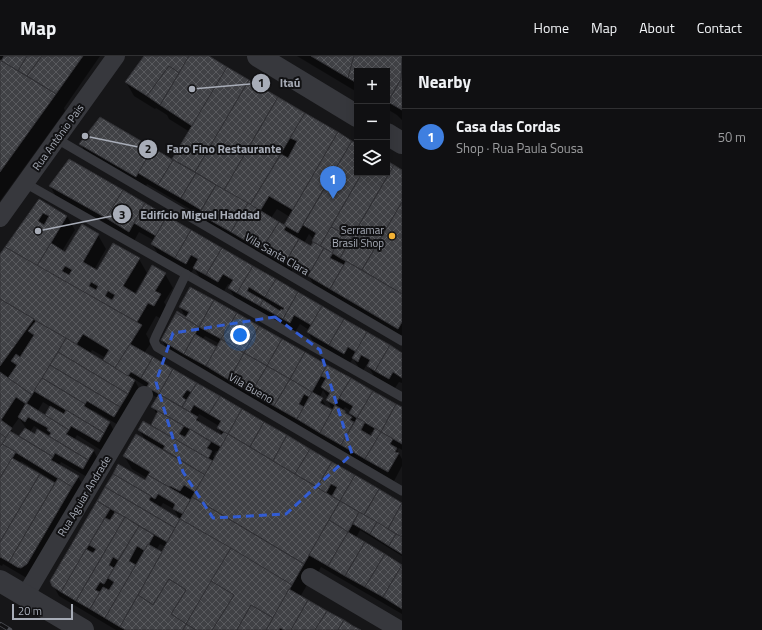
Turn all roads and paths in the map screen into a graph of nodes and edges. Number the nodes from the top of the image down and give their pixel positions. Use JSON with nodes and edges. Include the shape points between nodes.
{"nodes":[{"id":1,"x":116,"y":56,"type":"edge"},
{"id":2,"x":258,"y":56,"type":"edge"},
{"id":3,"x":354,"y":114,"type":"edge"},
{"id":4,"x":390,"y":136,"type":"edge"},
{"id":5,"x":56,"y":139,"type":"junction"},
{"id":6,"x":402,"y":143,"type":"edge"},
{"id":7,"x":25,"y":183,"type":"junction"},
{"id":8,"x":0,"y":218,"type":"edge"},
{"id":9,"x":186,"y":274,"type":"junction"},
{"id":10,"x":402,"y":341,"type":"edge"},
{"id":11,"x":144,"y":395,"type":"dead end"},
{"id":12,"x":402,"y":397,"type":"edge"},
{"id":13,"x":402,"y":491,"type":"edge"},
{"id":14,"x":310,"y":578,"type":"dead end"},
{"id":15,"x":0,"y":581,"type":"edge"},
{"id":16,"x":25,"y":596,"type":"junction"},
{"id":17,"x":83,"y":630,"type":"edge"},
{"id":18,"x":400,"y":630,"type":"edge"}],
"edges":[{"from":1,"to":5,"type":"street","name":"Rua Antônio Pais"},
{"from":2,"to":3,"type":"street"},
{"from":4,"to":6,"type":"street"},
{"from":5,"to":7,"type":"street","name":"Rua Antônio Pais"},
{"from":5,"to":10,"type":"lane","name":"Vila Santa Clara"},
{"from":7,"to":8,"type":"street","name":"Rua Antônio Pais"},
{"from":7,"to":9,"type":"lane"},
{"from":9,"to":12,"type":"lane"},
{"from":9,"to":13,"type":"lane","name":"Vila Bueno","via":[[156,336],[156,347]]},
{"from":11,"to":16,"type":"street","name":"Rua Aguiar Andrade"},
{"from":14,"to":18,"type":"street"},
{"from":15,"to":16,"type":"street"},
{"from":16,"to":17,"type":"street"}]}
